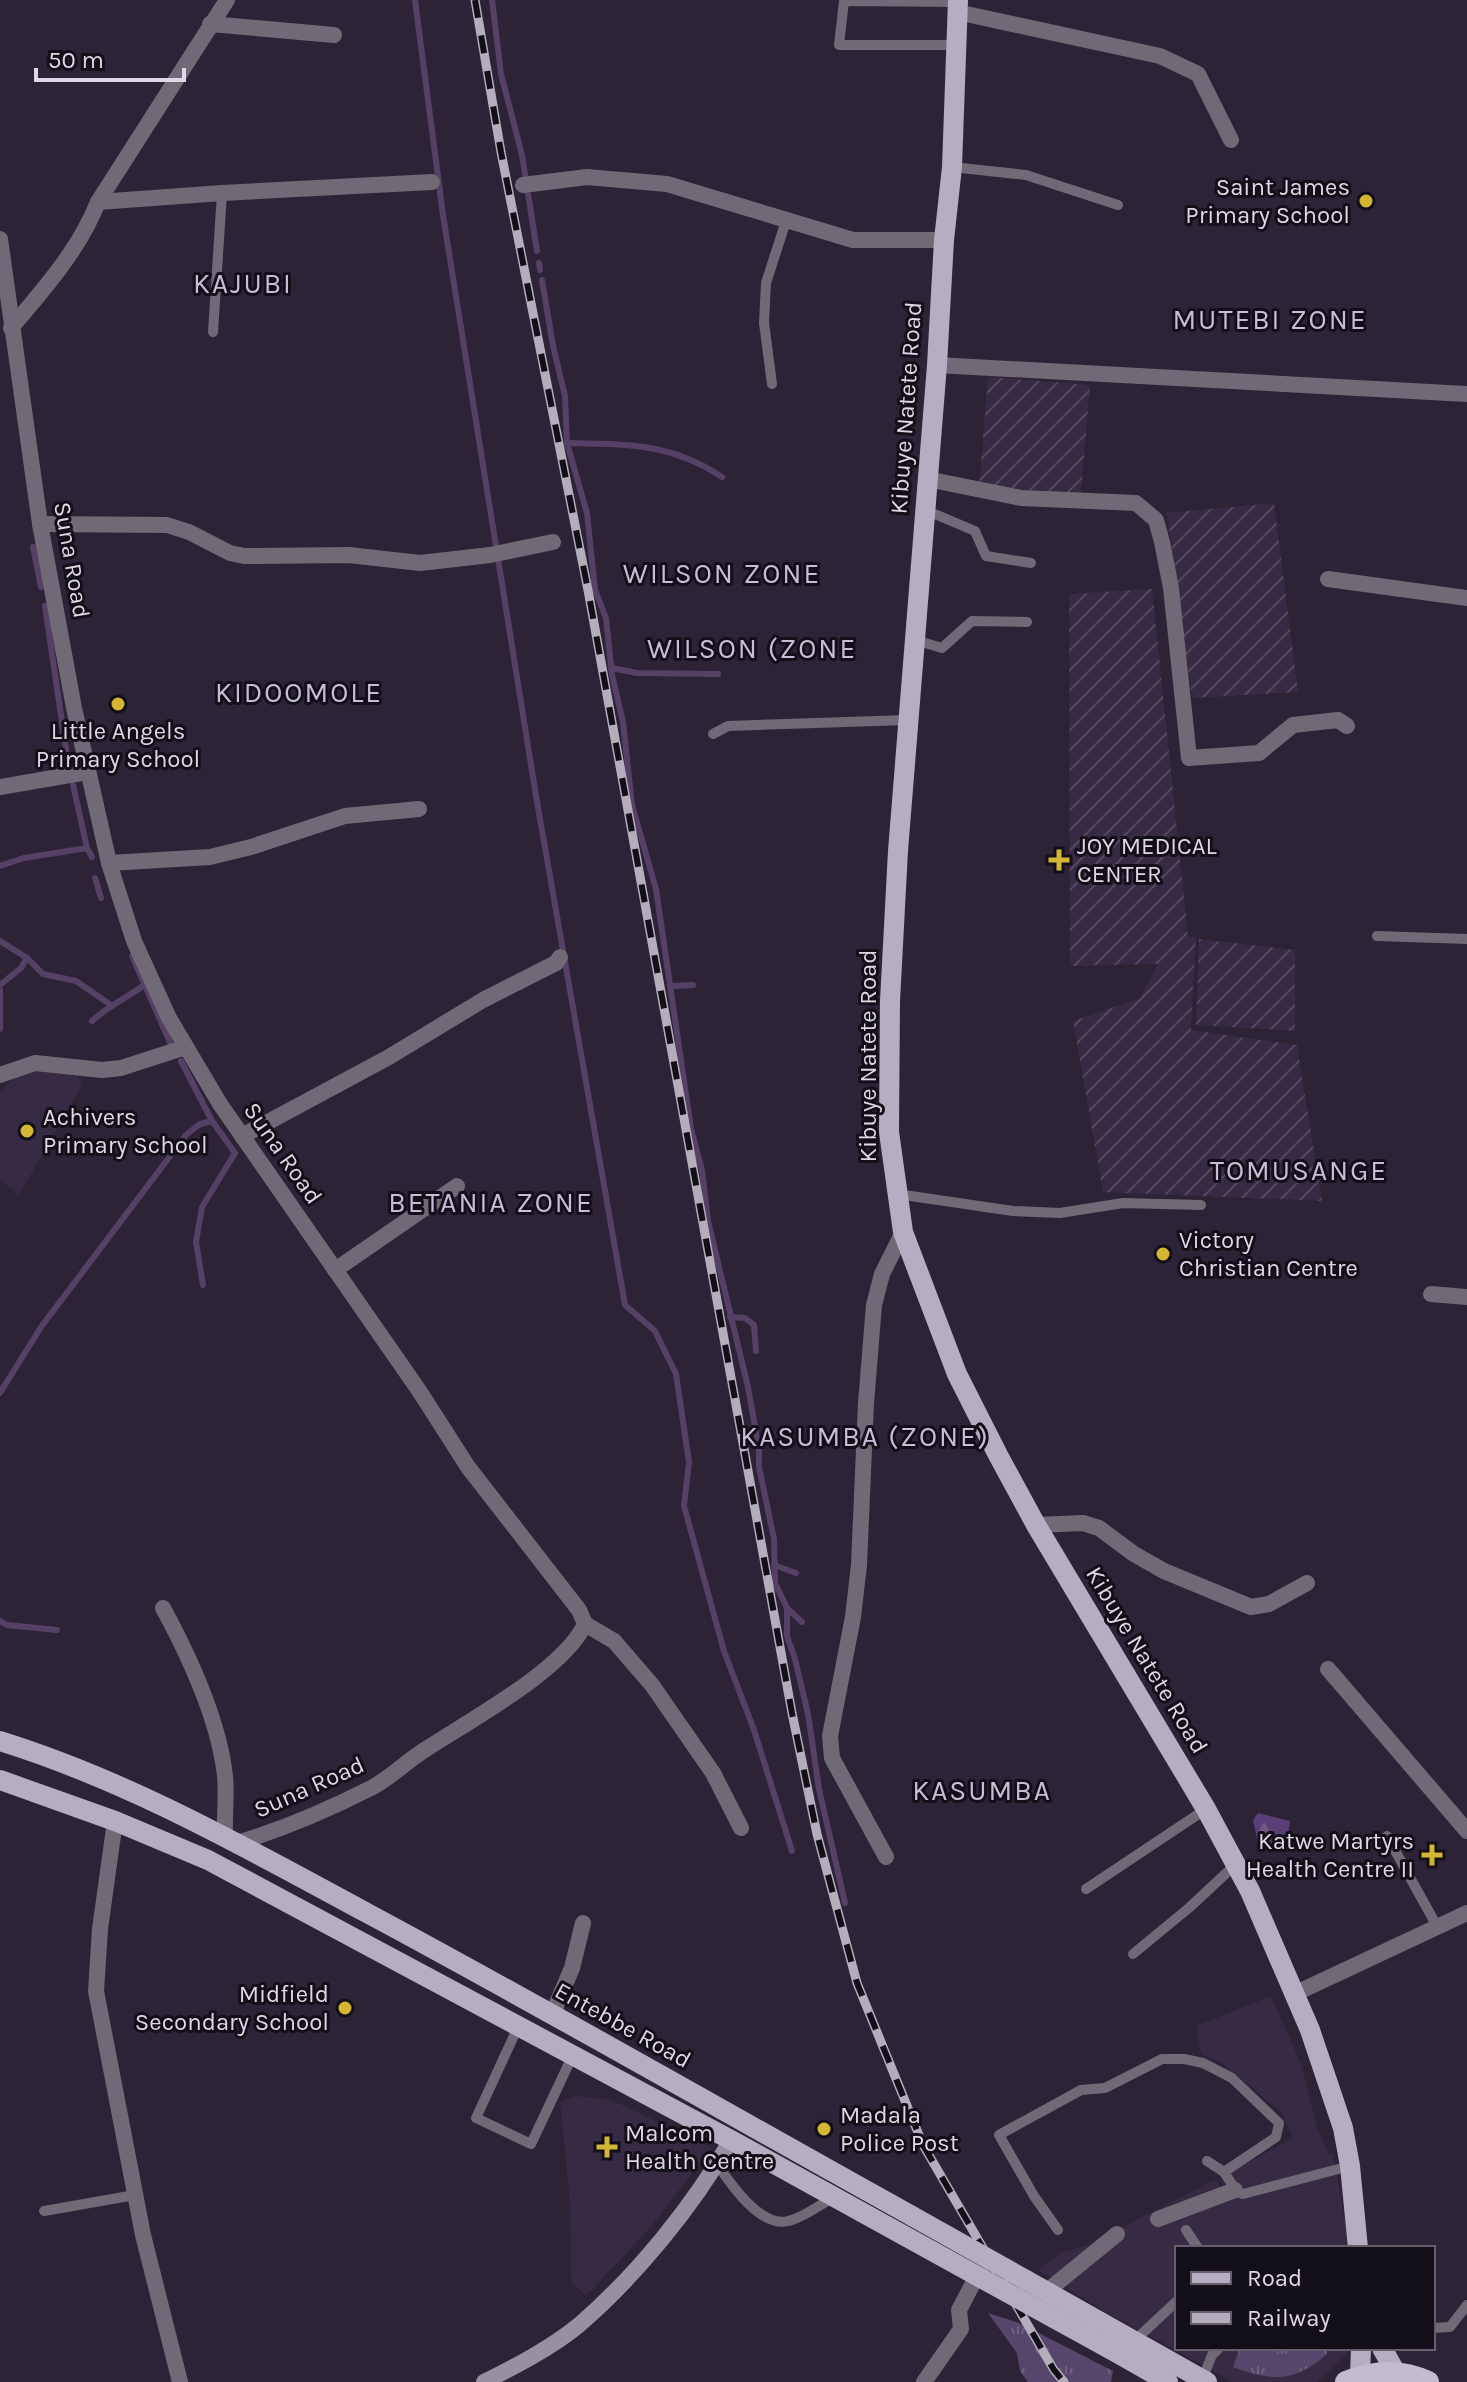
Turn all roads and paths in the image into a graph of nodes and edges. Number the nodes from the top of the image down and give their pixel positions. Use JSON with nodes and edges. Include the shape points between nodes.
{"nodes":[{"id":1,"x":227,"y":0,"type":"edge"},
{"id":2,"x":958,"y":5,"type":"edge"},
{"id":3,"x":210,"y":24,"type":"junction"},
{"id":4,"x":334,"y":35,"type":"dead end"},
{"id":5,"x":955,"y":45,"type":"junction"},
{"id":6,"x":1231,"y":140,"type":"dead end"},
{"id":7,"x":952,"y":167,"type":"junction"},
{"id":8,"x":432,"y":182,"type":"dead end"},
{"id":9,"x":528,"y":185,"type":"dead end"},
{"id":10,"x":222,"y":193,"type":"junction"},
{"id":11,"x":98,"y":202,"type":"junction"},
{"id":12,"x":1118,"y":205,"type":"dead end"},
{"id":13,"x":786,"y":221,"type":"junction"},
{"id":14,"x":0,"y":239,"type":"edge"},
{"id":15,"x":944,"y":240,"type":"junction"},
{"id":16,"x":213,"y":332,"type":"dead end"},
{"id":17,"x":6,"y":334,"type":"edge"},
{"id":18,"x":937,"y":365,"type":"junction"},
{"id":19,"x":772,"y":384,"type":"dead end"},
{"id":20,"x":1467,"y":392,"type":"edge"},
{"id":21,"x":927,"y":479,"type":"junction"},
{"id":22,"x":925,"y":510,"type":"junction"},
{"id":23,"x":40,"y":524,"type":"junction"},
{"id":24,"x":553,"y":542,"type":"dead end"},
{"id":25,"x":1031,"y":563,"type":"dead end"},
{"id":26,"x":1328,"y":579,"type":"dead end"},
{"id":27,"x":1467,"y":598,"type":"edge"},
{"id":28,"x":1027,"y":622,"type":"dead end"},
{"id":29,"x":915,"y":640,"type":"junction"},
{"id":30,"x":908,"y":720,"type":"junction"},
{"id":31,"x":1347,"y":726,"type":"dead end"},
{"id":32,"x":713,"y":734,"type":"dead end"},
{"id":33,"x":87,"y":772,"type":"junction"},
{"id":34,"x":0,"y":787,"type":"edge"},
{"id":35,"x":419,"y":809,"type":"dead end"},
{"id":36,"x":109,"y":863,"type":"junction"},
{"id":37,"x":1377,"y":936,"type":"dead end"},
{"id":38,"x":1467,"y":939,"type":"edge"},
{"id":39,"x":560,"y":957,"type":"dead end"},
{"id":40,"x":186,"y":1047,"type":"junction"},
{"id":41,"x":0,"y":1075,"type":"edge"},
{"id":42,"x":242,"y":1136,"type":"junction"},
{"id":43,"x":457,"y":1186,"type":"dead end"},
{"id":44,"x":897,"y":1194,"type":"junction"},
{"id":45,"x":1201,"y":1205,"type":"dead end"},
{"id":46,"x":903,"y":1232,"type":"junction"},
{"id":47,"x":335,"y":1270,"type":"junction"},
{"id":48,"x":1431,"y":1294,"type":"dead end"},
{"id":49,"x":1467,"y":1297,"type":"edge"},
{"id":50,"x":1036,"y":1525,"type":"junction"},
{"id":51,"x":1307,"y":1583,"type":"dead end"},
{"id":52,"x":163,"y":1608,"type":"dead end"},
{"id":53,"x":585,"y":1624,"type":"junction"},
{"id":54,"x":1328,"y":1669,"type":"dead end"},
{"id":55,"x":0,"y":1741,"type":"edge"},
{"id":56,"x":0,"y":1780,"type":"edge"},
{"id":57,"x":1206,"y":1809,"type":"junction"},
{"id":58,"x":115,"y":1821,"type":"junction"},
{"id":59,"x":741,"y":1828,"type":"dead end"},
{"id":60,"x":1467,"y":1831,"type":"edge"},
{"id":61,"x":1387,"y":1836,"type":"dead end"},
{"id":62,"x":231,"y":1840,"type":"junction"},
{"id":63,"x":886,"y":1857,"type":"dead end"},
{"id":64,"x":1236,"y":1864,"type":"junction"},
{"id":65,"x":1086,"y":1889,"type":"dead end"},
{"id":66,"x":1467,"y":1913,"type":"edge"},
{"id":67,"x":583,"y":1923,"type":"dead end"},
{"id":68,"x":1438,"y":1928,"type":"junction"},
{"id":69,"x":1133,"y":1954,"type":"dead end"},
{"id":70,"x":1294,"y":1994,"type":"junction"},
{"id":71,"x":552,"y":2015,"type":"junction"},
{"id":72,"x":518,"y":2027,"type":"junction"},
{"id":73,"x":572,"y":2057,"type":"junction"},
{"id":74,"x":731,"y":2140,"type":"junction"},
{"id":75,"x":1207,"y":2161,"type":"dead end"},
{"id":76,"x":717,"y":2164,"type":"junction"},
{"id":77,"x":1350,"y":2166,"type":"junction"},
{"id":78,"x":1224,"y":2172,"type":"junction"},
{"id":79,"x":1235,"y":2190,"type":"junction"},
{"id":80,"x":135,"y":2195,"type":"junction"},
{"id":81,"x":835,"y":2197,"type":"junction"},
{"id":82,"x":44,"y":2211,"type":"dead end"},
{"id":83,"x":1158,"y":2219,"type":"dead end"},
{"id":84,"x":1058,"y":2230,"type":"dead end"},
{"id":85,"x":1186,"y":2230,"type":"dead end"},
{"id":86,"x":1117,"y":2234,"type":"dead end"},
{"id":87,"x":1197,"y":2246,"type":"edge"},
{"id":88,"x":1358,"y":2246,"type":"edge"},
{"id":89,"x":979,"y":2277,"type":"junction"},
{"id":90,"x":1046,"y":2292,"type":"junction"},
{"id":91,"x":1175,"y":2303,"type":"edge"},
{"id":92,"x":1467,"y":2305,"type":"edge"},
{"id":93,"x":1435,"y":2328,"type":"edge"},
{"id":94,"x":1126,"y":2348,"type":"junction"},
{"id":95,"x":1217,"y":2350,"type":"edge"},
{"id":96,"x":1360,"y":2350,"type":"edge"},
{"id":97,"x":1383,"y":2350,"type":"edge"},
{"id":98,"x":1396,"y":2373,"type":"junction"},
{"id":99,"x":1353,"y":2379,"type":"edge"},
{"id":100,"x":1205,"y":2381,"type":"edge"},
{"id":101,"x":180,"y":2382,"type":"edge"},
{"id":102,"x":484,"y":2382,"type":"edge"},
{"id":103,"x":924,"y":2382,"type":"edge"},
{"id":104,"x":1168,"y":2382,"type":"edge"},
{"id":105,"x":1428,"y":2382,"type":"edge"}],
"edges":[{"from":1,"to":3,"type":"street"},
{"from":2,"to":5,"type":"main road","name":"Kibuye Natete Road"},
{"from":2,"to":5,"type":"lane","via":[[844,1],[839,45]]},
{"from":2,"to":6,"type":"street","via":[[1160,56],[1190,69],[1202,80]]},
{"from":3,"to":4,"type":"street"},
{"from":3,"to":11,"type":"street"},
{"from":5,"to":7,"type":"main road","name":"Kibuye Natete Road"},
{"from":7,"to":12,"type":"lane","via":[[1026,175]]},
{"from":7,"to":15,"type":"main road","name":"Kibuye Natete Road"},
{"from":8,"to":10,"type":"street"},
{"from":9,"to":13,"type":"street","via":[[587,177],[667,184]]},
{"from":10,"to":11,"type":"street"},
{"from":10,"to":16,"type":"lane"},
{"from":11,"to":17,"type":"street","via":[[55,276]]},
{"from":13,"to":15,"type":"street","via":[[853,240]]},
{"from":13,"to":19,"type":"lane","via":[[766,283],[764,323]]},
{"from":14,"to":17,"type":"street","name":"Suna Road"},
{"from":15,"to":18,"type":"main road","name":"Kibuye Natete Road"},
{"from":17,"to":23,"type":"street","name":"Suna Road"},
{"from":18,"to":20,"type":"street"},
{"from":18,"to":21,"type":"main road","name":"Kibuye Natete Road"},
{"from":21,"to":22,"type":"main road","name":"Kibuye Natete Road"},
{"from":21,"to":31,"type":"street","via":[[1021,498],[1136,503],[1156,520],[1171,588],[1189,758],[1259,753],[1293,725],[1338,720]]},
{"from":22,"to":25,"type":"lane","via":[[975,531],[986,556]]},
{"from":22,"to":29,"type":"main road","name":"Kibuye Natete Road"},
{"from":23,"to":24,"type":"street","via":[[167,525],[244,556],[349,555],[420,563]]},
{"from":23,"to":33,"type":"street","name":"Suna Road"},
{"from":26,"to":27,"type":"street"},
{"from":28,"to":29,"type":"lane","via":[[972,621],[942,648]]},
{"from":29,"to":30,"type":"main road","name":"Kibuye Natete Road"},
{"from":30,"to":32,"type":"lane","via":[[728,726]]},
{"from":30,"to":44,"type":"main road","name":"Kibuye Natete Road","via":[[890,1001],[889,1132]]},
{"from":33,"to":34,"type":"street"},
{"from":33,"to":36,"type":"street","name":"Suna Road"},
{"from":35,"to":36,"type":"street","via":[[345,816],[210,857]]},
{"from":36,"to":40,"type":"street","name":"Suna Road","via":[[134,941]]},
{"from":37,"to":38,"type":"lane"},
{"from":39,"to":42,"type":"street"},
{"from":40,"to":41,"type":"street","via":[[121,1068],[35,1063]]},
{"from":40,"to":42,"type":"street","name":"Suna Road"},
{"from":42,"to":47,"type":"street","name":"Suna Road"},
{"from":43,"to":47,"type":"street"},
{"from":44,"to":45,"type":"lane","via":[[1060,1213],[1123,1203]]},
{"from":44,"to":46,"type":"main road","name":"Kibuye Natete Road"},
{"from":46,"to":50,"type":"main road","name":"Kibuye Natete Road","via":[[957,1374]]},
{"from":46,"to":63,"type":"street","via":[[882,1274],[874,1305],[859,1565],[830,1736],[832,1758]]},
{"from":47,"to":53,"type":"street","name":"Suna Road","via":[[468,1467]]},
{"from":48,"to":49,"type":"street"},
{"from":50,"to":51,"type":"street","via":[[1083,1523],[1099,1528],[1164,1571],[1251,1607],[1269,1604]]},
{"from":50,"to":57,"type":"main road","name":"Kibuye Natete Road"},
{"from":52,"to":62,"type":"street","via":[[192,1668],[220,1751]]},
{"from":53,"to":59,"type":"street","via":[[614,1641],[652,1685],[713,1773]]},
{"from":53,"to":62,"type":"street","name":"Suna Road","via":[[579,1637],[545,1670],[377,1784],[271,1832]]},
{"from":54,"to":60,"type":"street"},
{"from":55,"to":62,"type":"main road","name":"Entebbe Road","via":[[119,1786]]},
{"from":56,"to":58,"type":"main road","name":"Entebbe Road"},
{"from":57,"to":64,"type":"main road","name":"Kibuye Natete Road"},
{"from":57,"to":65,"type":"lane"},
{"from":58,"to":72,"type":"main road","name":"Entebbe Road","via":[[208,1860]]},
{"from":58,"to":80,"type":"street","via":[[96,1991]]},
{"from":61,"to":68,"type":"lane"},
{"from":62,"to":71,"type":"main road","name":"Entebbe Road"},
{"from":64,"to":69,"type":"lane"},
{"from":64,"to":70,"type":"main road","name":"Kibuye Natete Road"},
{"from":66,"to":68,"type":"street"},
{"from":67,"to":71,"type":"street"},
{"from":68,"to":70,"type":"street"},
{"from":70,"to":77,"type":"main road","name":"Kibuye Natete Road","via":[[1329,2083]]},
{"from":71,"to":90,"type":"main road","name":"Entebbe Road","bridge":true},
{"from":72,"to":73,"type":"main road","name":"Entebbe Road"},
{"from":72,"to":73,"type":"lane","via":[[476,2118],[531,2144]]},
{"from":73,"to":74,"type":"main road","name":"Entebbe Road"},
{"from":74,"to":76,"type":"main road"},
{"from":74,"to":81,"type":"main road","name":"Entebbe Road"},
{"from":75,"to":78,"type":"lane"},
{"from":76,"to":81,"type":"lane","via":[[746,2203],[775,2221],[788,2221]]},
{"from":76,"to":102,"type":"main road","via":[[664,2237],[578,2325]]},
{"from":77,"to":79,"type":"lane","via":[[1249,2194]]},
{"from":77,"to":88,"type":"main road","name":"Kibuye Natete Road"},
{"from":78,"to":79,"type":"lane"},
{"from":78,"to":84,"type":"lane","via":[[1276,2137],[1279,2123],[1232,2078],[1203,2063],[1162,2059],[1105,2088],[1081,2090],[999,2135]]},
{"from":79,"to":83,"type":"street"},
{"from":80,"to":82,"type":"lane"},
{"from":80,"to":101,"type":"street"},
{"from":81,"to":89,"type":"main road","name":"Entebbe Road"},
{"from":85,"to":87,"type":"lane"},
{"from":86,"to":90,"type":"street"},
{"from":89,"to":94,"type":"main road","name":"Entebbe Road","bridge":true},
{"from":89,"to":103,"type":"street","via":[[959,2310],[961,2329]]},
{"from":90,"to":94,"type":"main road","name":"Entebbe Road"},
{"from":91,"to":94,"type":"lane"},
{"from":92,"to":93,"type":"lane","via":[[1450,2327]]},
{"from":94,"to":100,"type":"main road","name":"Entebbe Road"},
{"from":94,"to":104,"type":"main road","name":"Entebbe Road"},
{"from":95,"to":100,"type":"lane"},
{"from":96,"to":99,"type":"main road"},
{"from":97,"to":98,"type":"main road"},
{"from":98,"to":99,"type":"highway"},
{"from":98,"to":105,"type":"highway"}]}
